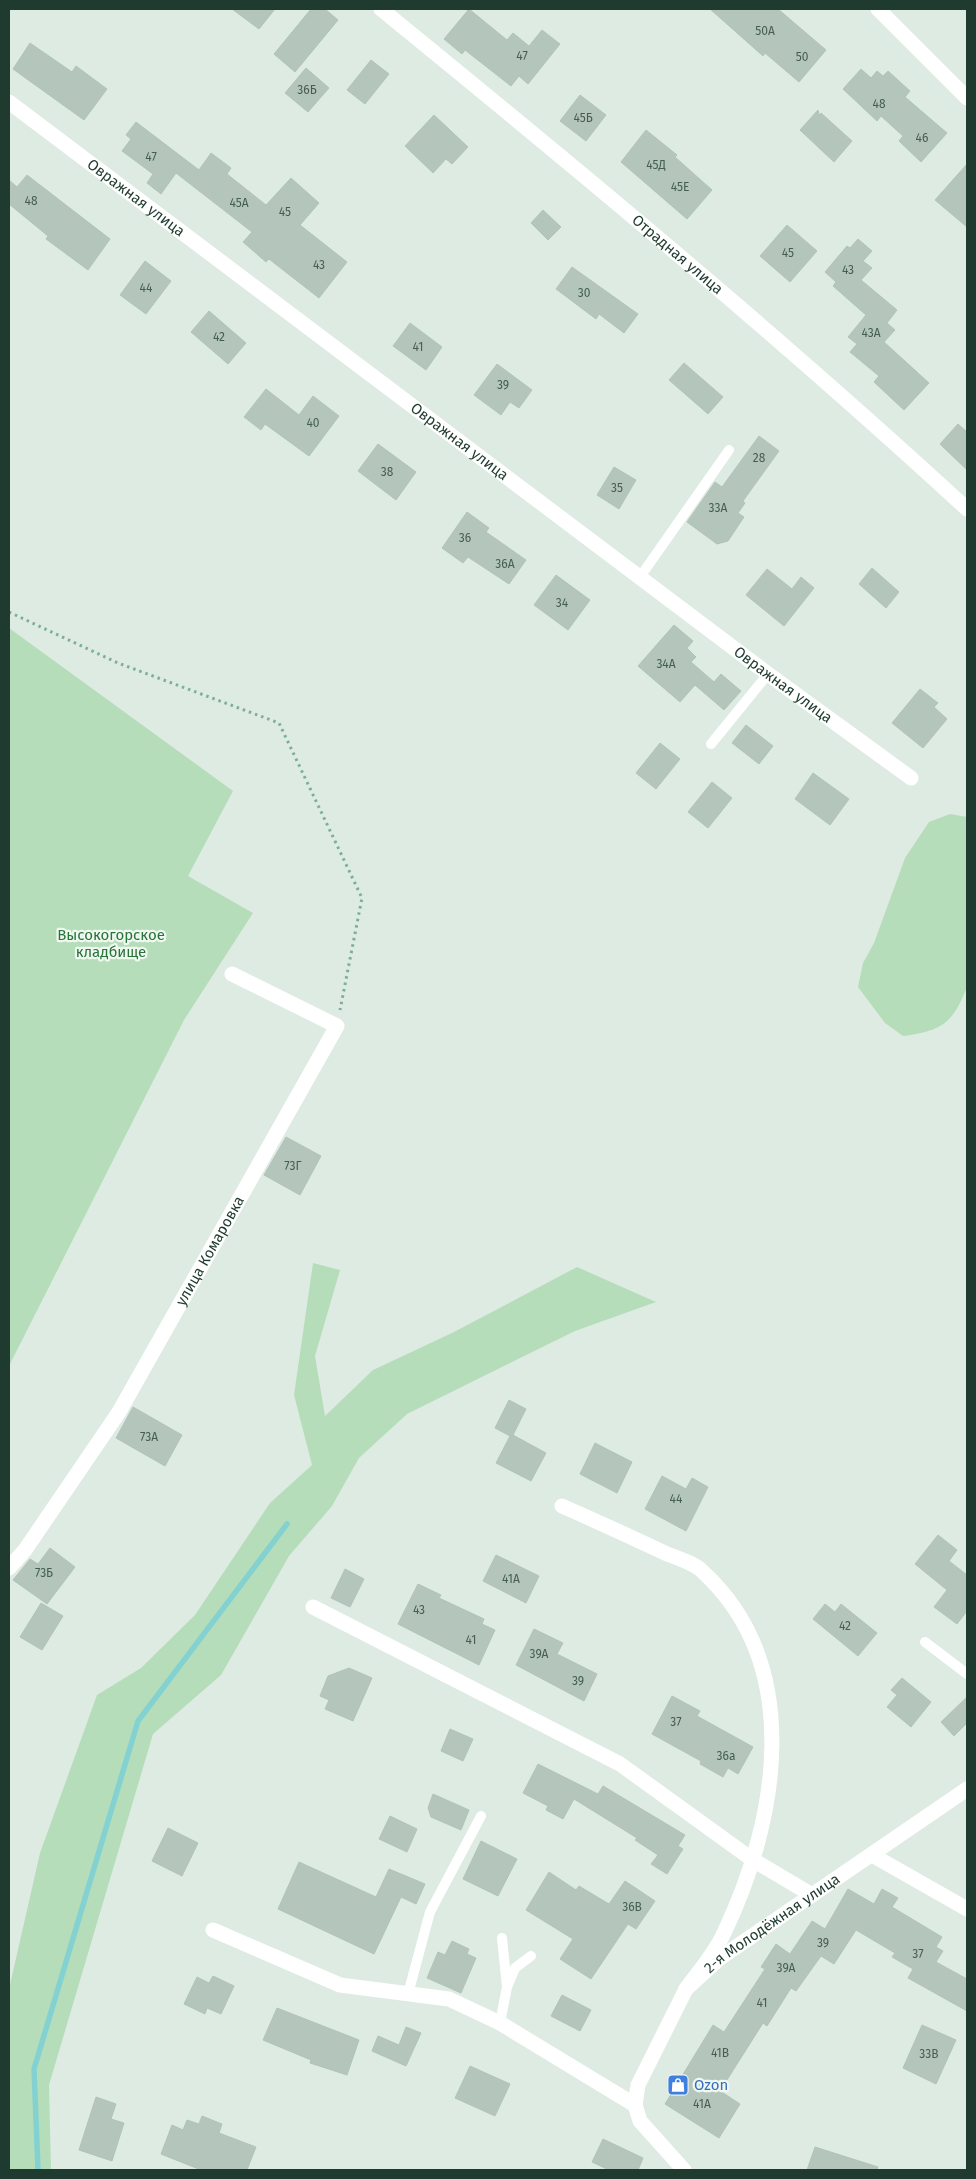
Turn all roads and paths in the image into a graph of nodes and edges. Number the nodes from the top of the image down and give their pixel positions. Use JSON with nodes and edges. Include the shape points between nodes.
{"nodes":[{"id":1,"x":381,"y":9,"type":"edge"},
{"id":2,"x":878,"y":9,"type":"edge"},
{"id":3,"x":967,"y":98,"type":"edge"},
{"id":4,"x":9,"y":102,"type":"edge"},
{"id":5,"x":729,"y":450,"type":"dead end"},
{"id":6,"x":967,"y":509,"type":"edge"},
{"id":7,"x":640,"y":576,"type":"junction"},
{"id":8,"x":9,"y":612,"type":"edge"},
{"id":9,"x":768,"y":674,"type":"junction"},
{"id":10,"x":711,"y":744,"type":"dead end"},
{"id":11,"x":911,"y":778,"type":"dead end"},
{"id":12,"x":232,"y":974,"type":"dead end"},
{"id":13,"x":337,"y":1026,"type":"junction"},
{"id":14,"x":562,"y":1506,"type":"dead end"},
{"id":15,"x":9,"y":1568,"type":"edge"},
{"id":16,"x":313,"y":1607,"type":"dead end"},
{"id":17,"x":925,"y":1642,"type":"dead end"},
{"id":18,"x":967,"y":1674,"type":"edge"},
{"id":19,"x":967,"y":1789,"type":"edge"},
{"id":20,"x":481,"y":1816,"type":"dead end"},
{"id":21,"x":872,"y":1855,"type":"junction"},
{"id":22,"x":753,"y":1860,"type":"junction"},
{"id":23,"x":812,"y":1895,"type":"junction"},
{"id":24,"x":967,"y":1909,"type":"edge"},
{"id":25,"x":213,"y":1930,"type":"dead end"},
{"id":26,"x":502,"y":1938,"type":"dead end"},
{"id":27,"x":531,"y":1956,"type":"dead end"},
{"id":28,"x":507,"y":1988,"type":"junction"},
{"id":29,"x":686,"y":1990,"type":"junction"},
{"id":30,"x":408,"y":1994,"type":"junction"},
{"id":31,"x":500,"y":2023,"type":"junction"},
{"id":32,"x":635,"y":2106,"type":"junction"},
{"id":33,"x":684,"y":2170,"type":"edge"}],
"edges":[{"from":1,"to":6,"type":"street","name":"Отрадная улица","via":[[548,145],[831,385]]},
{"from":2,"to":3,"type":"street"},
{"from":4,"to":7,"type":"street","name":"Овражная улица"},
{"from":5,"to":7,"type":"lane"},
{"from":7,"to":9,"type":"street","name":"Овражная улица"},
{"from":8,"to":13,"type":"path","via":[[118,663],[279,723],[362,898]]},
{"from":9,"to":10,"type":"lane"},
{"from":9,"to":11,"type":"street","name":"Овражная улица"},
{"from":12,"to":13,"type":"street"},
{"from":13,"to":15,"type":"street","name":"улица Комаровка","via":[[119,1412],[25,1550]]},
{"from":14,"to":22,"type":"street","via":[[700,1569],[743,1620],[763,1669],[773,1758]]},
{"from":16,"to":22,"type":"street","via":[[620,1764]]},
{"from":17,"to":18,"type":"lane"},
{"from":19,"to":21,"type":"street","name":"2-я Молодёжная улица"},
{"from":20,"to":30,"type":"lane","via":[[430,1912]]},
{"from":21,"to":23,"type":"street","name":"2-я Молодёжная улица"},
{"from":21,"to":24,"type":"street"},
{"from":22,"to":23,"type":"street"},
{"from":22,"to":29,"type":"street","via":[[724,1934]]},
{"from":23,"to":29,"type":"street","name":"2-я Молодёжная улица","via":[[720,1958]]},
{"from":25,"to":30,"type":"street","via":[[340,1985]]},
{"from":26,"to":28,"type":"lane"},
{"from":27,"to":28,"type":"lane","via":[[516,1968]]},
{"from":28,"to":31,"type":"lane"},
{"from":29,"to":32,"type":"street","name":"2-я Молодёжная улица","via":[[638,2085]]},
{"from":30,"to":31,"type":"street","via":[[449,2000]]},
{"from":31,"to":32,"type":"street"},
{"from":32,"to":33,"type":"street","via":[[640,2121]]}]}
